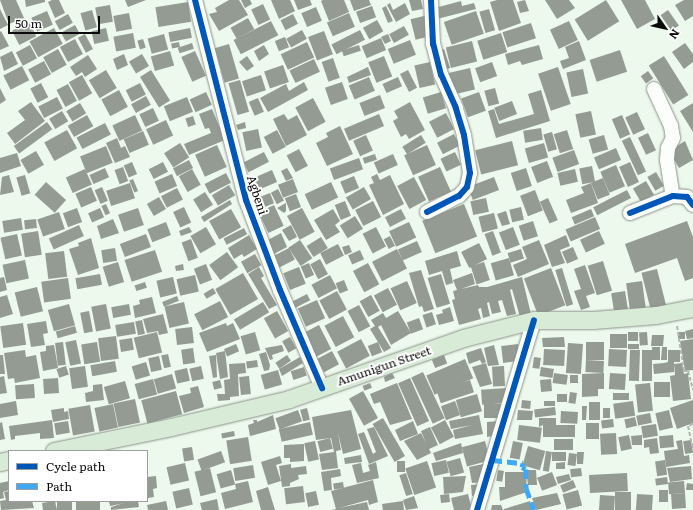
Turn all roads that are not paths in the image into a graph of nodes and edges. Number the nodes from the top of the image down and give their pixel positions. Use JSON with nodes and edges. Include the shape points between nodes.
{"nodes":[{"id":1,"x":430,"y":0,"type":"edge"},
{"id":2,"x":199,"y":3,"type":"edge"},
{"id":3,"x":654,"y":90,"type":"dead end"},
{"id":4,"x":673,"y":196,"type":"junction"},
{"id":5,"x":693,"y":205,"type":"edge"},
{"id":6,"x":427,"y":212,"type":"dead end"},
{"id":7,"x":630,"y":213,"type":"dead end"},
{"id":8,"x":686,"y":309,"type":"edge"},
{"id":9,"x":534,"y":320,"type":"junction"},
{"id":10,"x":322,"y":388,"type":"junction"},
{"id":11,"x":59,"y":450,"type":"edge"},
{"id":12,"x":477,"y":510,"type":"edge"}],
"edges":[{"from":1,"to":6,"type":"street","via":[[433,44],[441,75],[456,108],[464,135],[470,172],[466,187],[459,196]]},
{"from":2,"to":10,"type":"street","name":"Agbeni","via":[[246,200],[280,290]]},
{"from":3,"to":4,"type":"street","via":[[671,126],[673,138],[668,148],[667,160]]},
{"from":4,"to":5,"type":"street","via":[[687,197]]},
{"from":4,"to":7,"type":"street"},
{"from":8,"to":9,"type":"main road","name":"Amunigun Street","via":[[593,320]]},
{"from":9,"to":10,"type":"main road","name":"Amunigun Street","via":[[463,338]]},
{"from":9,"to":12,"type":"street"},
{"from":10,"to":11,"type":"main road","name":"Amunigun Street","via":[[289,399],[171,427]]}]}
